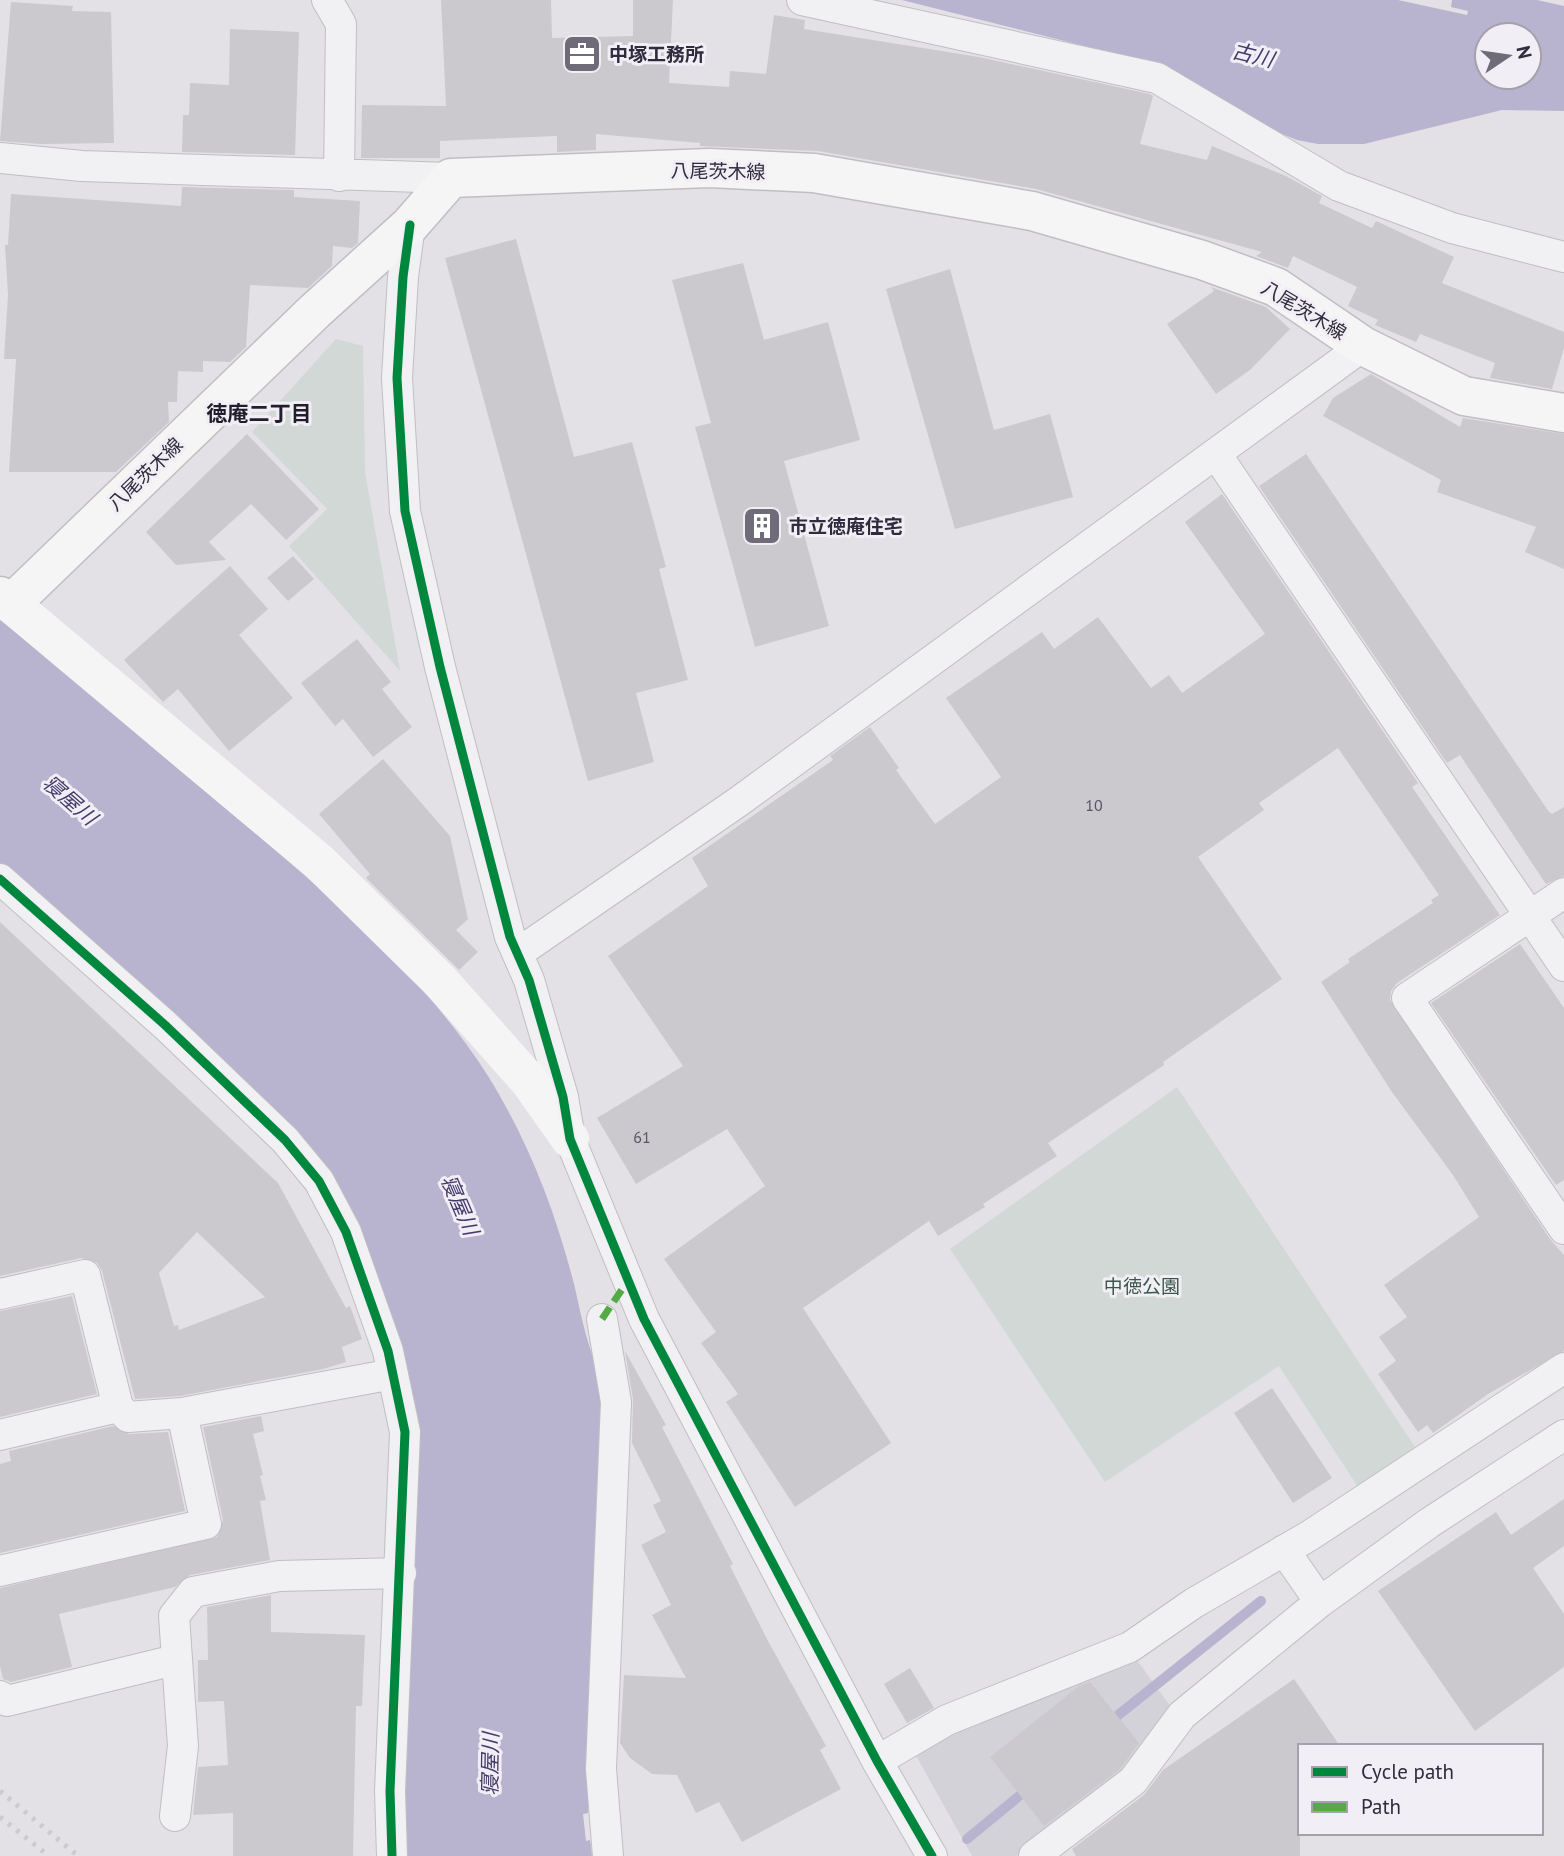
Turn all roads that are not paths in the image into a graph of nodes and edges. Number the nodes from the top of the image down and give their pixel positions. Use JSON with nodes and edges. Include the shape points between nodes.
{"nodes":[{"id":1,"x":327,"y":0,"type":"edge"},
{"id":2,"x":802,"y":0,"type":"edge"},
{"id":3,"x":0,"y":158,"type":"edge"},
{"id":4,"x":339,"y":176,"type":"junction"},
{"id":5,"x":451,"y":178,"type":"junction"},
{"id":6,"x":410,"y":225,"type":"junction"},
{"id":7,"x":1564,"y":257,"type":"edge"},
{"id":8,"x":1363,"y":346,"type":"junction"},
{"id":9,"x":1564,"y":413,"type":"edge"},
{"id":10,"x":1216,"y":454,"type":"junction"},
{"id":11,"x":6,"y":600,"type":"edge"},
{"id":12,"x":0,"y":879,"type":"edge"},
{"id":13,"x":1564,"y":894,"type":"edge"},
{"id":14,"x":1530,"y":916,"type":"junction"},
{"id":15,"x":518,"y":953,"type":"junction"},
{"id":16,"x":1564,"y":966,"type":"edge"},
{"id":17,"x":570,"y":1139,"type":"junction"},
{"id":18,"x":1564,"y":1229,"type":"edge"},
{"id":19,"x":0,"y":1294,"type":"edge"},
{"id":20,"x":602,"y":1318,"type":"dead end"},
{"id":21,"x":1564,"y":1368,"type":"edge"},
{"id":22,"x":393,"y":1374,"type":"junction"},
{"id":23,"x":118,"y":1407,"type":"junction"},
{"id":24,"x":182,"y":1413,"type":"junction"},
{"id":25,"x":0,"y":1435,"type":"edge"},
{"id":26,"x":1564,"y":1435,"type":"edge"},
{"id":27,"x":1284,"y":1550,"type":"junction"},
{"id":28,"x":0,"y":1571,"type":"edge"},
{"id":29,"x":401,"y":1573,"type":"junction"},
{"id":30,"x":1320,"y":1602,"type":"junction"},
{"id":31,"x":175,"y":1660,"type":"junction"},
{"id":32,"x":0,"y":1696,"type":"edge"},
{"id":33,"x":877,"y":1761,"type":"junction"},
{"id":34,"x":175,"y":1816,"type":"dead end"},
{"id":35,"x":392,"y":1856,"type":"edge"},
{"id":36,"x":608,"y":1856,"type":"edge"},
{"id":37,"x":932,"y":1856,"type":"edge"},
{"id":38,"x":1034,"y":1856,"type":"edge"}],
"edges":[{"from":1,"to":4,"type":"street","via":[[341,24]]},
{"from":2,"to":7,"type":"street","via":[[1157,78],[1339,186],[1452,229]]},
{"from":3,"to":4,"type":"street","via":[[82,166]]},
{"from":4,"to":5,"type":"street"},
{"from":5,"to":6,"type":"main road","name":"八尾茨木線"},
{"from":5,"to":8,"type":"main road","name":"八尾茨木線","via":[[709,168],[814,173],[1032,211],[1202,260],[1276,287]]},
{"from":6,"to":11,"type":"main road","name":"八尾茨木線"},
{"from":6,"to":15,"type":"street","via":[[401,289],[397,378],[405,511],[440,667]]},
{"from":8,"to":9,"type":"main road","name":"八尾茨木線","via":[[1464,396]]},
{"from":8,"to":10,"type":"street"},
{"from":10,"to":14,"type":"street"},
{"from":10,"to":15,"type":"street","via":[[749,794]]},
{"from":11,"to":17,"type":"main road","via":[[319,862],[442,983],[528,1081]]},
{"from":12,"to":22,"type":"street","via":[[165,1025],[285,1140],[318,1181],[346,1232]]},
{"from":13,"to":14,"type":"street"},
{"from":14,"to":16,"type":"street"},
{"from":14,"to":18,"type":"street","via":[[1407,998]]},
{"from":15,"to":17,"type":"street","via":[[557,1074]]},
{"from":17,"to":33,"type":"street","via":[[644,1319]]},
{"from":19,"to":23,"type":"street","via":[[85,1275]]},
{"from":20,"to":36,"type":"street","via":[[616,1402],[601,1769]]},
{"from":21,"to":27,"type":"street"},
{"from":22,"to":24,"type":"street"},
{"from":22,"to":29,"type":"street","via":[[405,1432]]},
{"from":23,"to":24,"type":"street","via":[[128,1417]]},
{"from":23,"to":25,"type":"street"},
{"from":24,"to":28,"type":"street","via":[[205,1524]]},
{"from":26,"to":30,"type":"street","via":[[1429,1523]]},
{"from":27,"to":30,"type":"street"},
{"from":27,"to":33,"type":"street","via":[[1122,1652],[947,1720]]},
{"from":29,"to":31,"type":"street","via":[[279,1576],[193,1592],[174,1616]]},
{"from":29,"to":35,"type":"street","via":[[390,1791]]},
{"from":30,"to":38,"type":"street","via":[[1182,1715],[1133,1781]]},
{"from":31,"to":32,"type":"street","via":[[7,1701]]},
{"from":31,"to":34,"type":"street","via":[[181,1686],[183,1746]]},
{"from":33,"to":37,"type":"street"}]}
